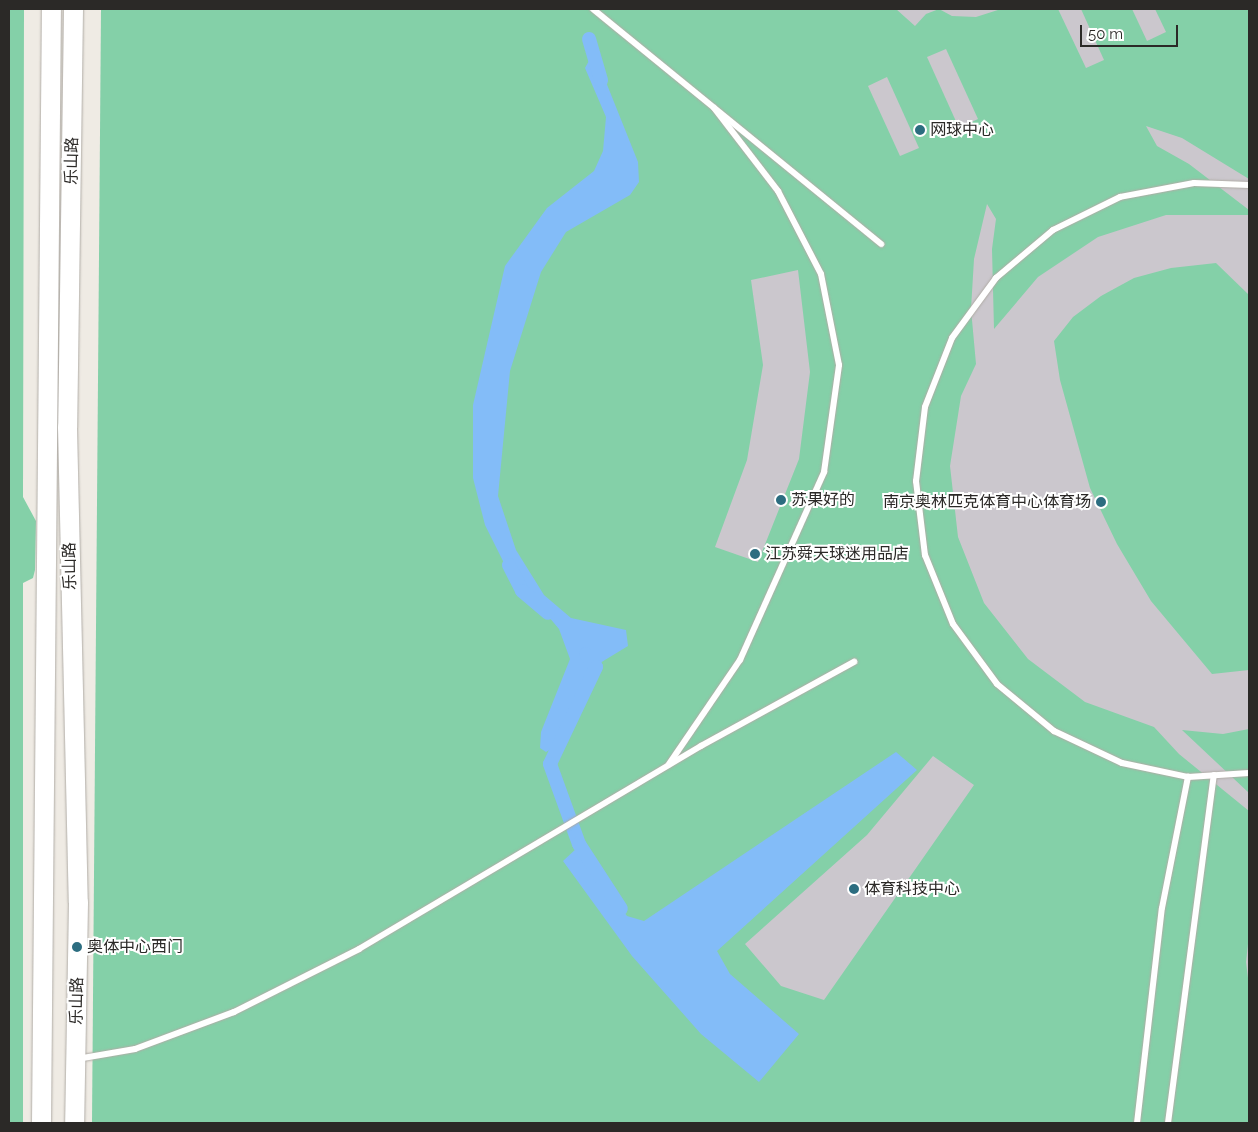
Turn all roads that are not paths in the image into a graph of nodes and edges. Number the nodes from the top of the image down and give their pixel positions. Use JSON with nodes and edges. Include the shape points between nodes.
{"nodes":[{"id":1,"x":51,"y":9,"type":"edge"},
{"id":2,"x":73,"y":9,"type":"edge"},
{"id":3,"x":593,"y":9,"type":"edge"},
{"id":4,"x":714,"y":108,"type":"junction"},
{"id":5,"x":1249,"y":186,"type":"edge"},
{"id":6,"x":881,"y":244,"type":"dead end"},
{"id":7,"x":854,"y":662,"type":"dead end"},
{"id":8,"x":667,"y":766,"type":"junction"},
{"id":9,"x":1249,"y":773,"type":"edge"},
{"id":10,"x":1214,"y":775,"type":"junction"},
{"id":11,"x":1188,"y":777,"type":"junction"},
{"id":12,"x":76,"y":1059,"type":"junction"},
{"id":13,"x":40,"y":1123,"type":"edge"},
{"id":14,"x":74,"y":1123,"type":"edge"},
{"id":15,"x":1137,"y":1123,"type":"edge"},
{"id":16,"x":1168,"y":1123,"type":"edge"}],
"edges":[{"from":1,"to":13,"type":"street","name":"乐山路"},
{"from":2,"to":12,"type":"street","name":"乐山路","via":[[66,427],[78,902]]},
{"from":3,"to":4,"type":"lane"},
{"from":4,"to":6,"type":"lane"},
{"from":4,"to":8,"type":"lane","via":[[778,191],[821,274],[839,365],[824,472],[740,660]]},
{"from":5,"to":11,"type":"lane","via":[[1194,183],[1120,197],[1053,230],[996,278],[952,338],[925,407],[916,481],[925,555],[953,624],[997,684],[1054,731],[1122,763]]},
{"from":7,"to":8,"type":"lane"},
{"from":8,"to":12,"type":"lane","via":[[359,949],[234,1012],[135,1049]]},
{"from":9,"to":10,"type":"lane"},
{"from":10,"to":11,"type":"lane"},
{"from":10,"to":16,"type":"lane"},
{"from":11,"to":15,"type":"lane","via":[[1162,908]]},
{"from":12,"to":14,"type":"street","name":"乐山路"}]}
